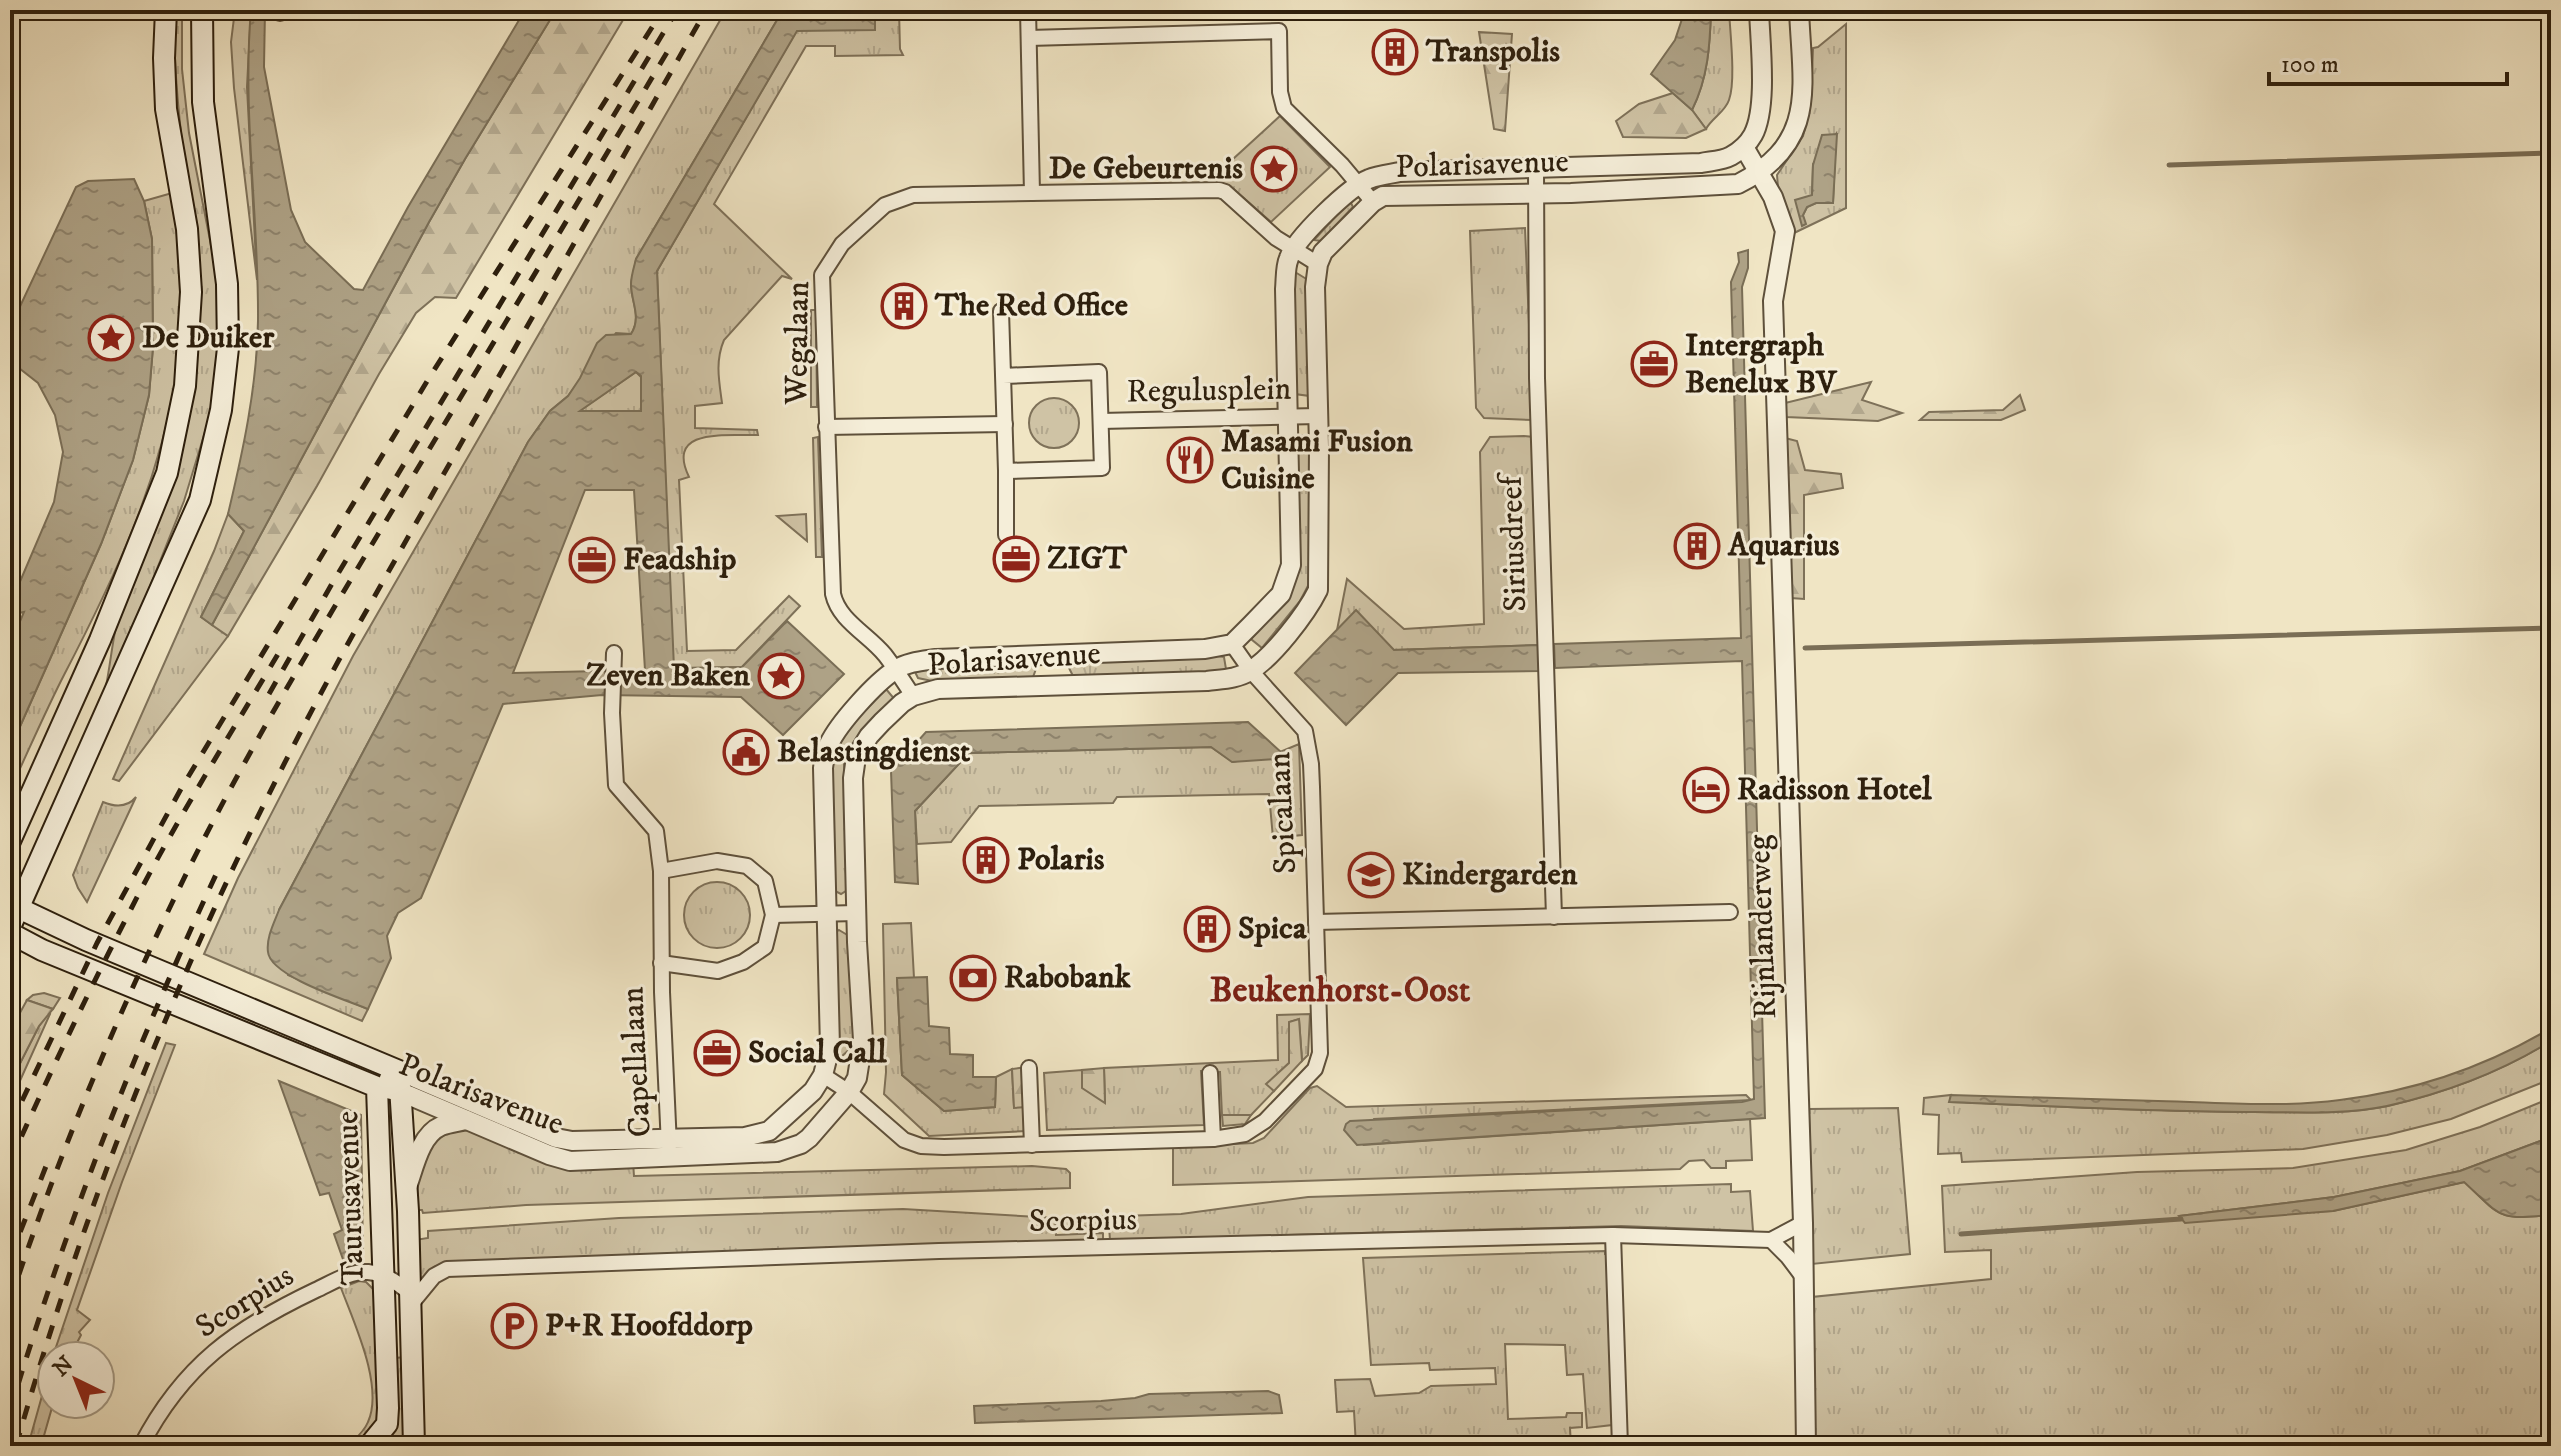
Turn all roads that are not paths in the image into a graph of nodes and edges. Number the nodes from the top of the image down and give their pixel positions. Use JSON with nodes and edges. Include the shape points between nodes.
{"nodes":[{"id":1,"x":166,"y":10,"type":"edge"},
{"id":2,"x":202,"y":10,"type":"edge"},
{"id":3,"x":1028,"y":10,"type":"edge"},
{"id":4,"x":1759,"y":10,"type":"edge"},
{"id":5,"x":1799,"y":10,"type":"edge"},
{"id":6,"x":1029,"y":38,"type":"junction"},
{"id":7,"x":1744,"y":147,"type":"junction"},
{"id":8,"x":1536,"y":169,"type":"junction"},
{"id":9,"x":1761,"y":172,"type":"junction"},
{"id":10,"x":1359,"y":183,"type":"junction"},
{"id":11,"x":1032,"y":193,"type":"junction"},
{"id":12,"x":1537,"y":194,"type":"junction"},
{"id":13,"x":1373,"y":202,"type":"junction"},
{"id":14,"x":1292,"y":249,"type":"junction"},
{"id":15,"x":1318,"y":264,"type":"junction"},
{"id":16,"x":1001,"y":311,"type":"dead end"},
{"id":17,"x":1003,"y":376,"type":"junction"},
{"id":18,"x":1318,"y":416,"type":"junction"},
{"id":19,"x":1287,"y":417,"type":"junction"},
{"id":20,"x":1101,"y":421,"type":"junction"},
{"id":21,"x":1005,"y":424,"type":"junction"},
{"id":22,"x":826,"y":427,"type":"junction"},
{"id":23,"x":1006,"y":471,"type":"junction"},
{"id":24,"x":1006,"y":535,"type":"dead end"},
{"id":25,"x":1232,"y":644,"type":"junction"},
{"id":26,"x":614,"y":653,"type":"dead end"},
{"id":27,"x":1056,"y":654,"type":"junction"},
{"id":28,"x":896,"y":669,"type":"junction"},
{"id":29,"x":1251,"y":671,"type":"junction"},
{"id":30,"x":1055,"y":686,"type":"junction"},
{"id":31,"x":913,"y":696,"type":"junction"},
{"id":32,"x":10,"y":841,"type":"edge"},
{"id":33,"x":661,"y":871,"type":"junction"},
{"id":34,"x":1730,"y":912,"type":"dead end"},
{"id":35,"x":13,"y":913,"type":"edge"},
{"id":36,"x":827,"y":913,"type":"junction"},
{"id":37,"x":856,"y":913,"type":"junction"},
{"id":38,"x":773,"y":915,"type":"junction"},
{"id":39,"x":1554,"y":917,"type":"junction"},
{"id":40,"x":1316,"y":922,"type":"junction"},
{"id":41,"x":10,"y":933,"type":"edge"},
{"id":42,"x":661,"y":963,"type":"junction"},
{"id":43,"x":1029,"y":1068,"type":"dead end"},
{"id":44,"x":399,"y":1071,"type":"junction"},
{"id":45,"x":1210,"y":1073,"type":"dead end"},
{"id":46,"x":823,"y":1075,"type":"junction"},
{"id":47,"x":377,"y":1087,"type":"junction"},
{"id":48,"x":401,"y":1092,"type":"junction"},
{"id":49,"x":849,"y":1092,"type":"junction"},
{"id":50,"x":466,"y":1120,"type":"junction"},
{"id":51,"x":1213,"y":1139,"type":"junction"},
{"id":52,"x":1032,"y":1145,"type":"junction"},
{"id":53,"x":669,"y":1149,"type":"junction"},
{"id":54,"x":406,"y":1189,"type":"junction"},
{"id":55,"x":1803,"y":1223,"type":"junction"},
{"id":56,"x":1613,"y":1235,"type":"junction"},
{"id":57,"x":1771,"y":1240,"type":"junction"},
{"id":58,"x":384,"y":1276,"type":"junction"},
{"id":59,"x":1803,"y":1277,"type":"junction"},
{"id":60,"x":411,"y":1299,"type":"junction"},
{"id":61,"x":141,"y":1446,"type":"edge"},
{"id":62,"x":369,"y":1446,"type":"edge"},
{"id":63,"x":414,"y":1446,"type":"edge"},
{"id":64,"x":1620,"y":1446,"type":"edge"},
{"id":65,"x":1806,"y":1446,"type":"edge"}],
"edges":[{"from":1,"to":32,"type":"main road","via":[[166,109],[187,229],[191,292],[185,386],[167,473]]},
{"from":2,"to":35,"type":"main road","via":[[203,102],[227,284],[228,348],[221,410],[200,500]]},
{"from":3,"to":6,"type":"street"},
{"from":4,"to":7,"type":"street","via":[[1758,118]]},
{"from":5,"to":9,"type":"street","via":[[1804,93],[1792,136]]},
{"from":6,"to":10,"type":"street","via":[[1279,31],[1284,108]]},
{"from":6,"to":11,"type":"street"},
{"from":7,"to":8,"type":"street","name":"Polarisavenue","via":[[1728,158],[1701,163]]},
{"from":7,"to":9,"type":"street","name":"Rijnlanderweg"},
{"from":8,"to":10,"type":"street","name":"Polarisavenue","via":[[1400,172]]},
{"from":8,"to":12,"type":"street","name":"Siriusdreef"},
{"from":9,"to":12,"type":"street","name":"Polarisavenue","via":[[1738,184]]},
{"from":9,"to":55,"type":"street","name":"Rijnlanderweg","via":[[1785,231],[1773,301]]},
{"from":10,"to":13,"type":"street"},
{"from":10,"to":14,"type":"street","name":"Polarisavenue"},
{"from":11,"to":14,"type":"street","name":"Wegalaan","via":[[1219,190]]},
{"from":11,"to":22,"type":"street","name":"Wegalaan","via":[[913,195],[885,205],[842,244],[822,275]]},
{"from":12,"to":13,"type":"street","name":"Polarisavenue","via":[[1383,196]]},
{"from":12,"to":39,"type":"street","name":"Siriusdreef","via":[[1537,378]]},
{"from":13,"to":15,"type":"street","name":"Polarisavenue","via":[[1323,252]]},
{"from":14,"to":15,"type":"street","name":"Wegalaan"},
{"from":14,"to":19,"type":"street","via":[[1285,289]]},
{"from":15,"to":18,"type":"street"},
{"from":16,"to":17,"type":"street"},
{"from":17,"to":20,"type":"street","name":"Regulusplein","via":[[1099,372]]},
{"from":17,"to":21,"type":"street"},
{"from":18,"to":19,"type":"street","name":"Regulusplein"},
{"from":18,"to":29,"type":"street","via":[[1318,590],[1307,611]]},
{"from":19,"to":20,"type":"street","name":"Regulusplein"},
{"from":19,"to":25,"type":"street","via":[[1291,565],[1281,594]]},
{"from":20,"to":23,"type":"street","name":"Regulusplein","via":[[1102,468]]},
{"from":21,"to":22,"type":"street"},
{"from":21,"to":23,"type":"street"},
{"from":22,"to":28,"type":"street","name":"Wegalaan","via":[[835,603]]},
{"from":23,"to":24,"type":"street"},
{"from":25,"to":27,"type":"street","name":"Polarisavenue"},
{"from":25,"to":29,"type":"street","name":"Spicalaan"},
{"from":26,"to":33,"type":"street","name":"Capellalaan","via":[[616,785],[656,831]]},
{"from":27,"to":28,"type":"street","name":"Polarisavenue","via":[[936,659]]},
{"from":27,"to":30,"type":"street"},
{"from":28,"to":31,"type":"street","name":"Wegalaan"},
{"from":28,"to":36,"type":"street","name":"Polarisavenue","via":[[840,726],[827,747]]},
{"from":29,"to":30,"type":"street","name":"Polarisavenue","via":[[1207,681]]},
{"from":29,"to":40,"type":"street","name":"Spicalaan","via":[[1305,731],[1311,764]]},
{"from":30,"to":31,"type":"street","name":"Polarisavenue","via":[[938,689]]},
{"from":31,"to":37,"type":"street","name":"Polarisavenue","via":[[882,722],[856,757]]},
{"from":33,"to":38,"type":"street","via":[[717,861],[747,866],[765,881]]},
{"from":33,"to":42,"type":"street","name":"Capellalaan"},
{"from":34,"to":39,"type":"street"},
{"from":35,"to":44,"type":"main road","name":"Polarisavenue"},
{"from":36,"to":37,"type":"street"},
{"from":36,"to":38,"type":"street"},
{"from":36,"to":46,"type":"street","name":"Polarisavenue","via":[[830,1047]]},
{"from":37,"to":49,"type":"street","name":"Polarisavenue","via":[[863,1040],[857,1078]]},
{"from":38,"to":42,"type":"street","name":"Capellalaan","via":[[765,947],[743,962],[718,971]]},
{"from":39,"to":40,"type":"street"},
{"from":40,"to":51,"type":"street","name":"Spicalaan","via":[[1320,1053],[1315,1069],[1265,1121],[1245,1134]]},
{"from":41,"to":47,"type":"main road","name":"Polarisavenue"},
{"from":42,"to":53,"type":"street","name":"Capellalaan"},
{"from":43,"to":52,"type":"street"},
{"from":44,"to":47,"type":"street","name":"Taurusavenue"},
{"from":44,"to":48,"type":"main road","name":"Taurusavenue"},
{"from":44,"to":53,"type":"street","name":"Polarisavenue","via":[[556,1138]]},
{"from":45,"to":51,"type":"street"},
{"from":46,"to":49,"type":"street","name":"Spicalaan"},
{"from":46,"to":53,"type":"street","name":"Polarisavenue","via":[[769,1131]]},
{"from":47,"to":48,"type":"street","name":"Polarisavenue"},
{"from":47,"to":58,"type":"main road","name":"Taurusavenue"},
{"from":48,"to":50,"type":"street","name":"Polarisavenue"},
{"from":48,"to":54,"type":"main road","name":"Taurusavenue"},
{"from":49,"to":52,"type":"street","name":"Spicalaan","via":[[904,1140],[921,1146]]},
{"from":49,"to":53,"type":"street","name":"Polarisavenue","via":[[801,1144],[777,1152]]},
{"from":50,"to":53,"type":"street","name":"Polarisavenue","via":[[570,1161]]},
{"from":50,"to":54,"type":"street","name":"Taurusavenue","via":[[434,1130]]},
{"from":51,"to":52,"type":"street","name":"Spicalaan"},
{"from":54,"to":60,"type":"main road","name":"Taurusavenue"},
{"from":55,"to":57,"type":"street","name":"Scorpius"},
{"from":55,"to":59,"type":"street","name":"Rijnlanderweg"},
{"from":56,"to":57,"type":"street","name":"Scorpius"},
{"from":56,"to":60,"type":"street","name":"Scorpius","via":[[447,1269]]},
{"from":56,"to":64,"type":"street"},
{"from":57,"to":59,"type":"street"},
{"from":58,"to":60,"type":"street"},
{"from":58,"to":61,"type":"street","name":"Scorpius","via":[[353,1273],[284,1304],[227,1340],[192,1371]]},
{"from":58,"to":62,"type":"main road","name":"Taurusavenue","via":[[387,1424]]},
{"from":59,"to":65,"type":"street","name":"Rijnlanderweg"},
{"from":60,"to":63,"type":"main road","name":"Taurusavenue"}]}
